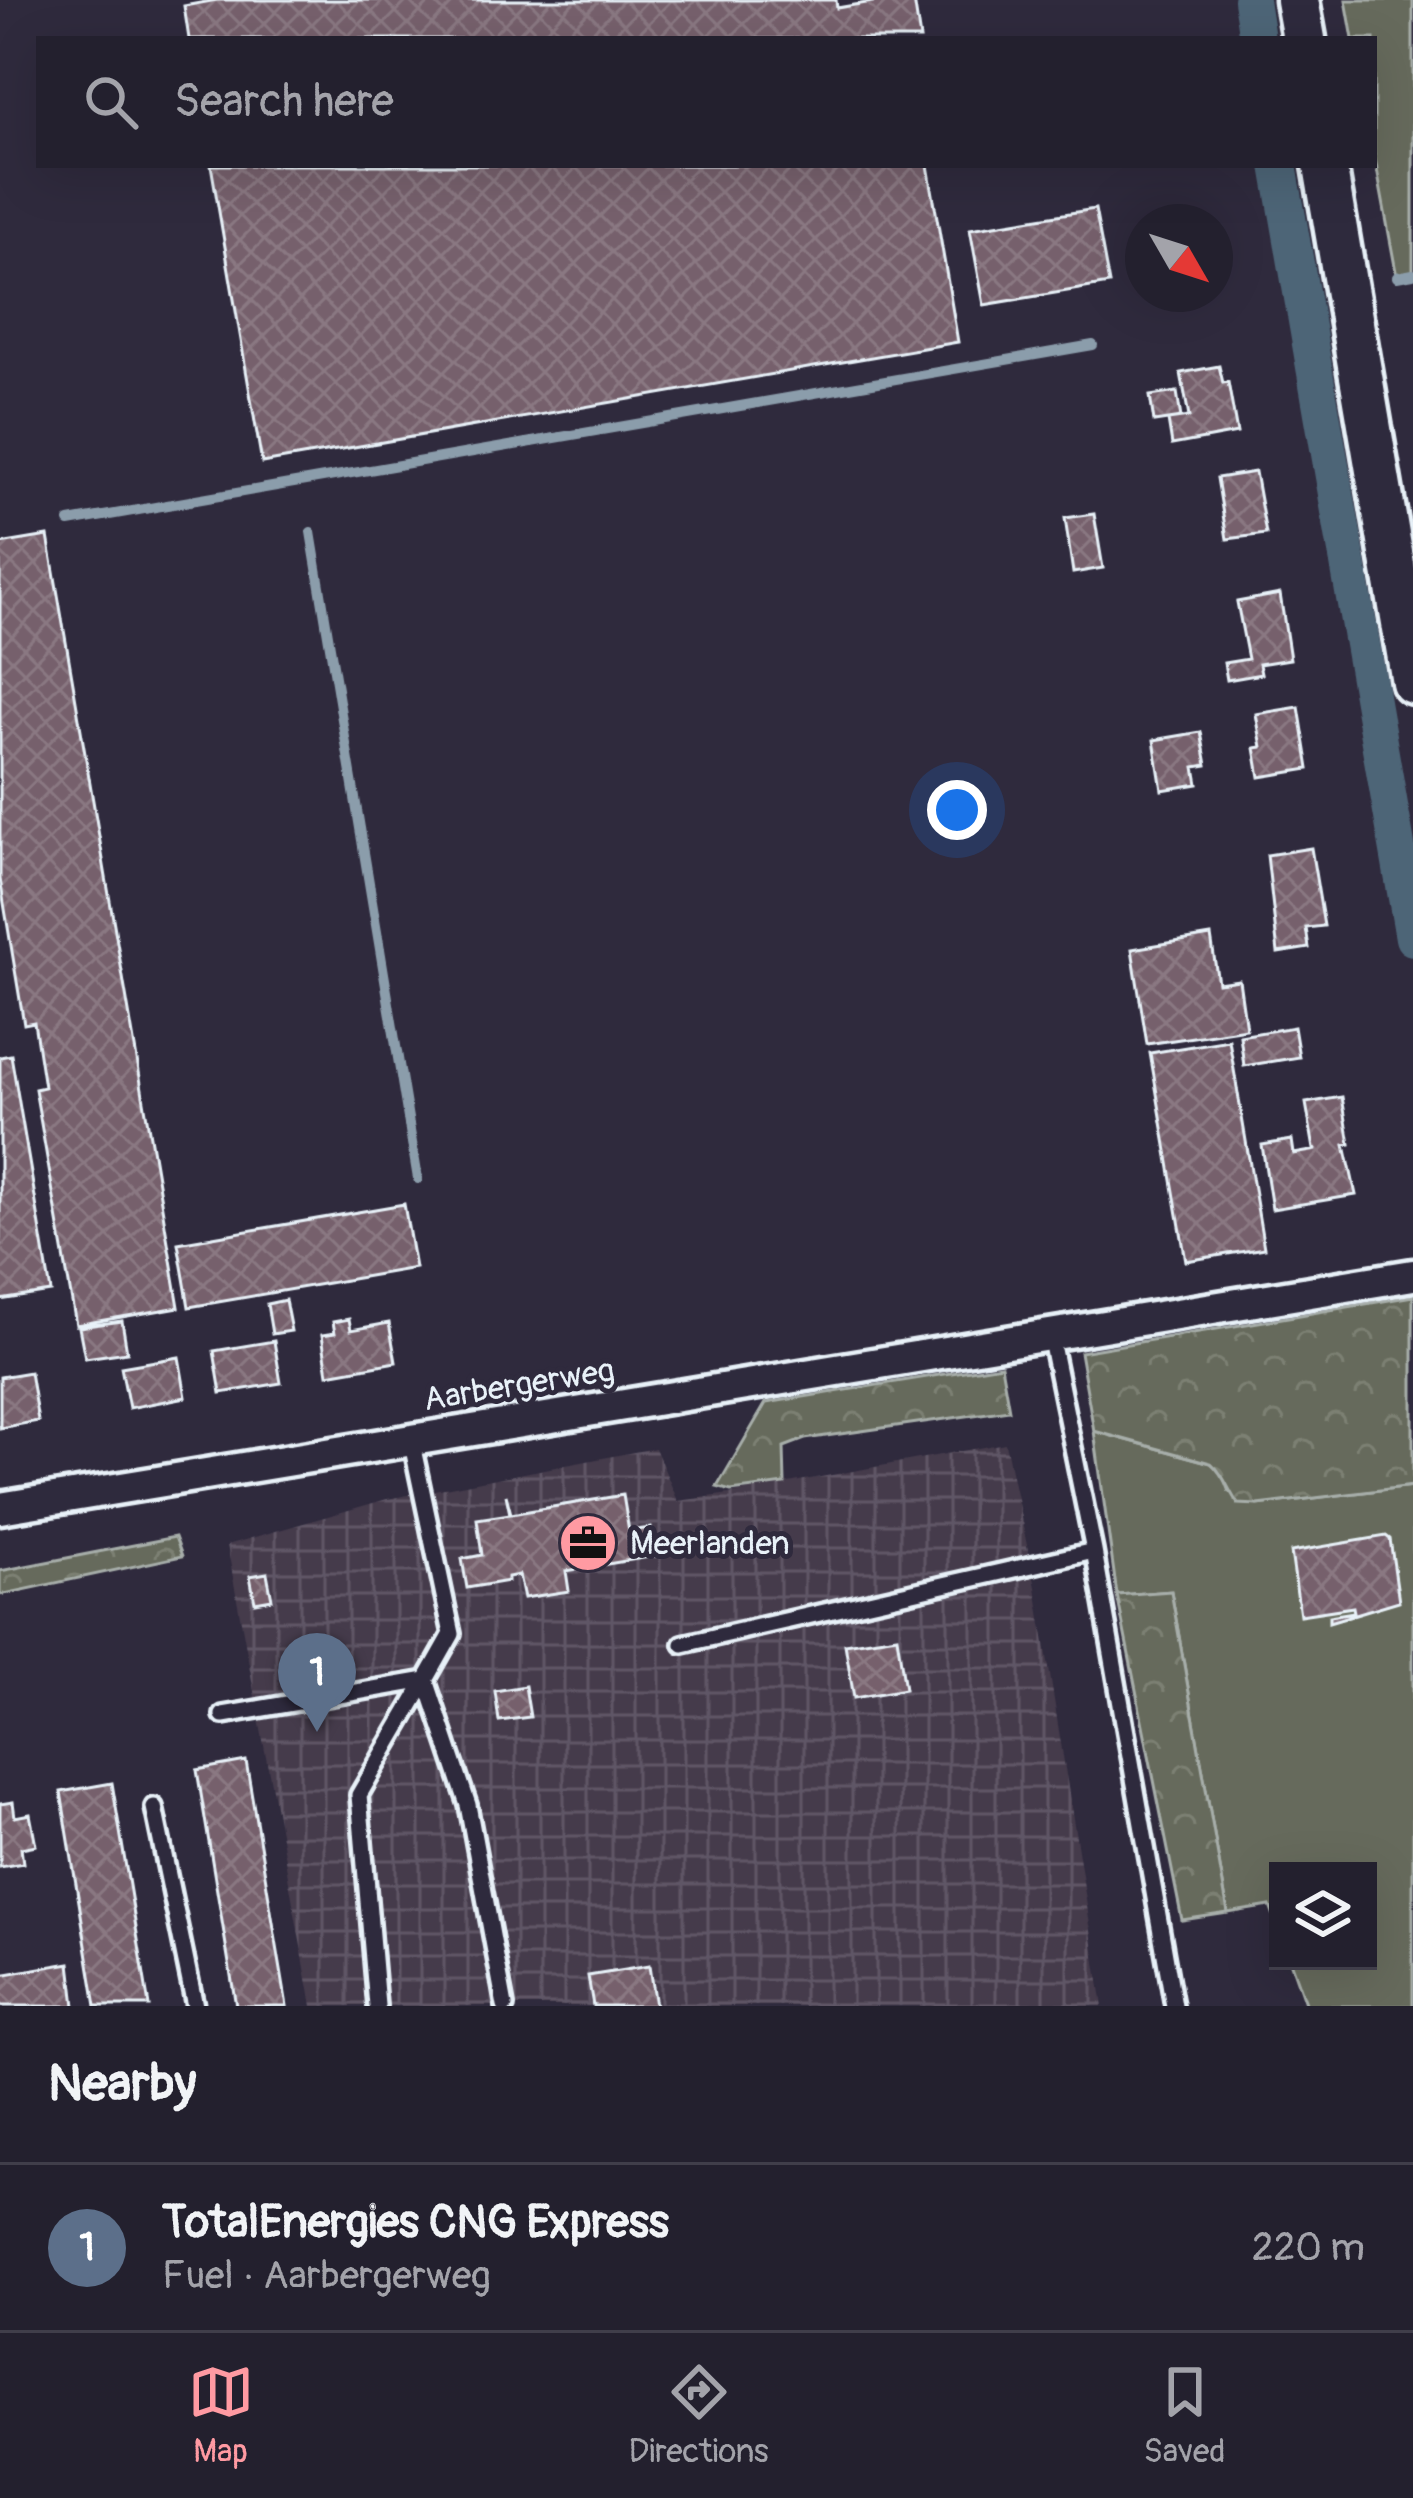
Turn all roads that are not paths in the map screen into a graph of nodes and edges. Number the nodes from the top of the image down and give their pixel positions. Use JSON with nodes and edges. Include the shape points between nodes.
{"nodes":[{"id":1,"x":1297,"y":0,"type":"edge"},
{"id":2,"x":1303,"y":36,"type":"edge"},
{"id":3,"x":1326,"y":168,"type":"edge"},
{"id":4,"x":1413,"y":682,"type":"edge"},
{"id":5,"x":1413,"y":1275,"type":"edge"},
{"id":6,"x":1050,"y":1335,"type":"junction"},
{"id":7,"x":411,"y":1439,"type":"junction"},
{"id":8,"x":0,"y":1508,"type":"edge"},
{"id":9,"x":1094,"y":1551,"type":"junction"},
{"id":10,"x":683,"y":1644,"type":"dead end"},
{"id":11,"x":426,"y":1680,"type":"junction"},
{"id":12,"x":223,"y":1714,"type":"dead end"},
{"id":13,"x":154,"y":1807,"type":"dead end"},
{"id":14,"x":195,"y":2006,"type":"edge"},
{"id":15,"x":377,"y":2006,"type":"edge"},
{"id":16,"x":505,"y":2006,"type":"edge"},
{"id":17,"x":1174,"y":2006,"type":"edge"}],
"edges":[{"from":1,"to":2,"type":"street"},
{"from":3,"to":4,"type":"street"},
{"from":5,"to":6,"type":"street","name":"Aarbergerweg"},
{"from":6,"to":7,"type":"street","name":"Aarbergerweg"},
{"from":6,"to":9,"type":"lane"},
{"from":7,"to":8,"type":"street","name":"Aarbergerweg"},
{"from":7,"to":11,"type":"lane","via":[[452,1634]]},
{"from":9,"to":10,"type":"lane"},
{"from":9,"to":17,"type":"lane"},
{"from":11,"to":12,"type":"lane"},
{"from":11,"to":15,"type":"lane","via":[[359,1795]]},
{"from":11,"to":16,"type":"lane","via":[[468,1804]]},
{"from":13,"to":14,"type":"lane"}]}
